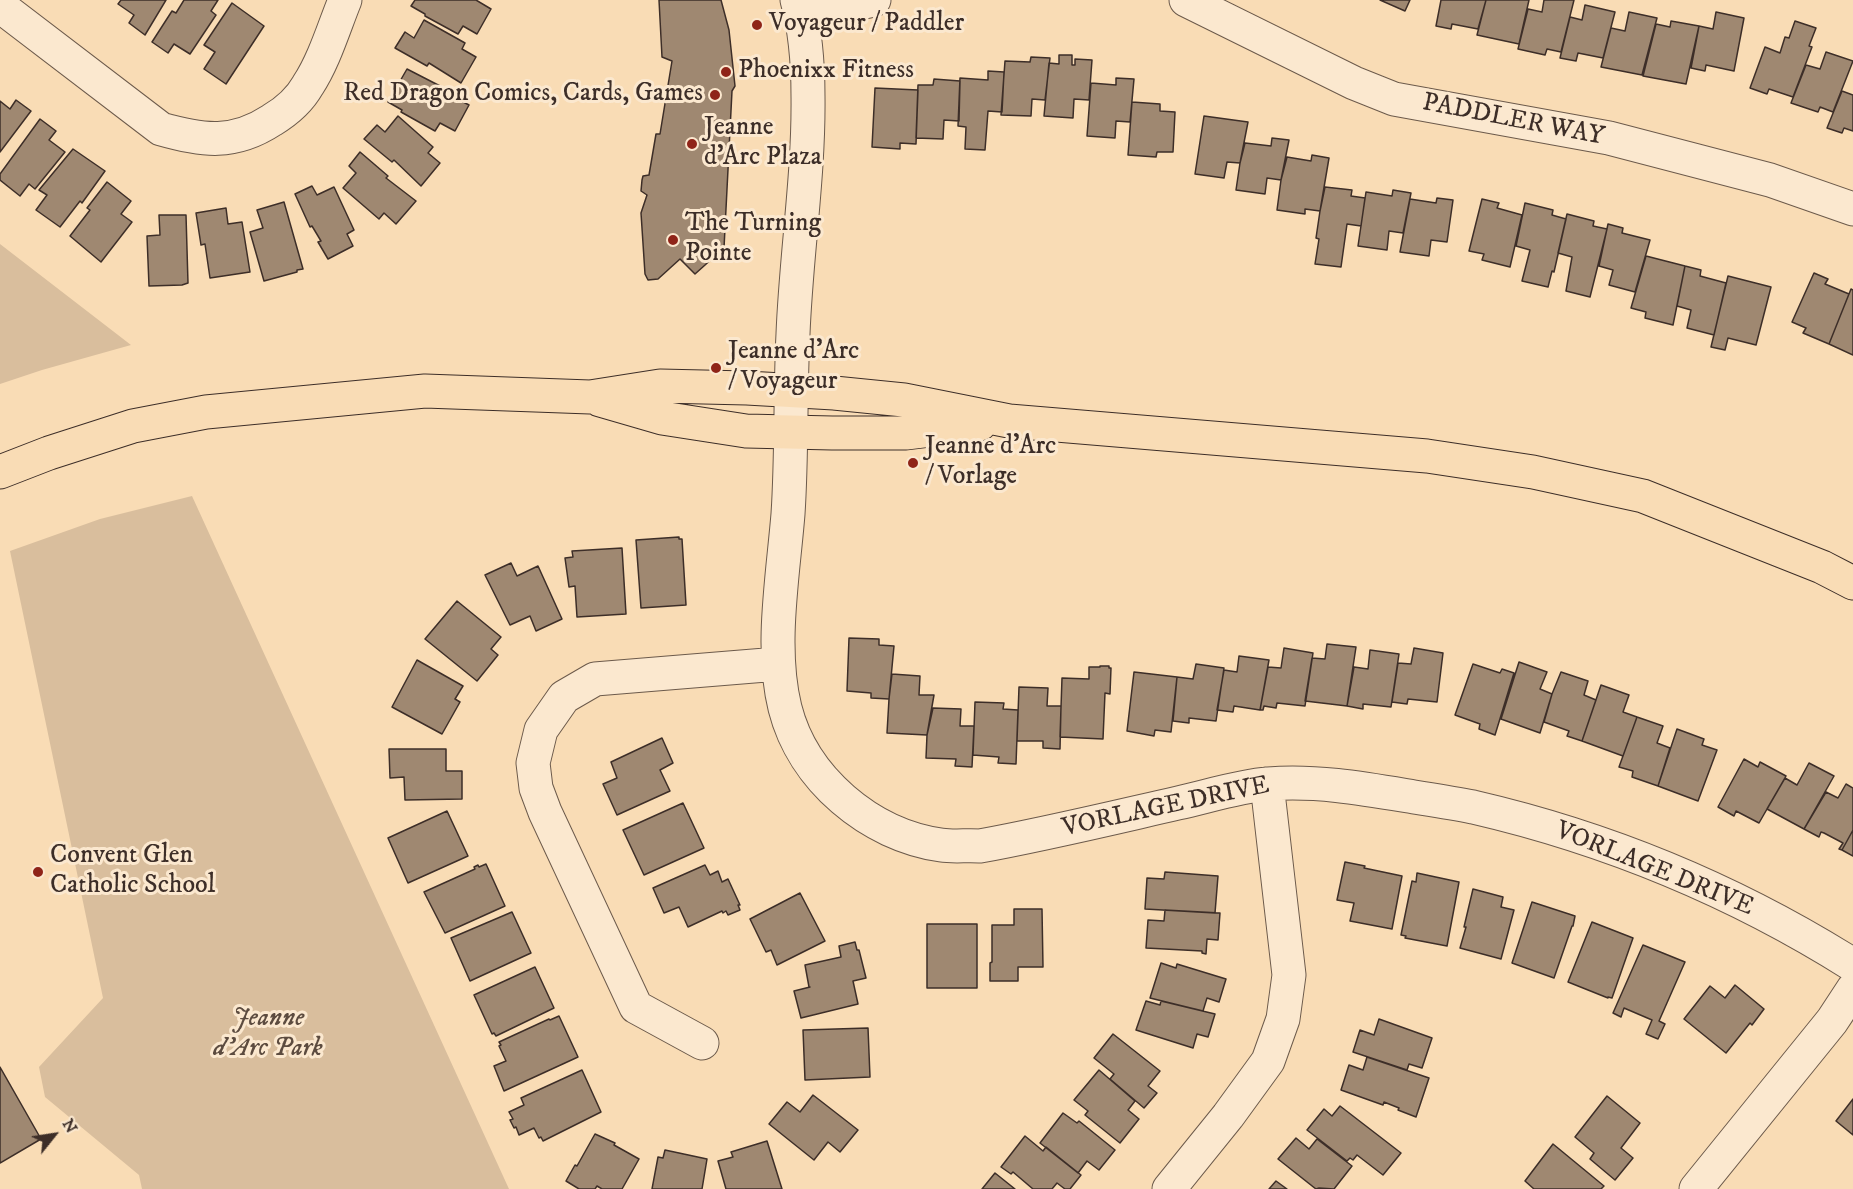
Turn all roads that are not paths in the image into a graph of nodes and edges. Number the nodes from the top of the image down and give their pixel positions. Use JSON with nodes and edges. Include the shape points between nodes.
{"nodes":[{"id":1,"x":345,"y":0,"type":"edge"},
{"id":2,"x":874,"y":0,"type":"edge"},
{"id":3,"x":1186,"y":0,"type":"edge"},
{"id":4,"x":0,"y":6,"type":"edge"},
{"id":5,"x":800,"y":8,"type":"edge"},
{"id":6,"x":1853,"y":209,"type":"edge"},
{"id":7,"x":792,"y":391,"type":"junction"},
{"id":8,"x":590,"y":398,"type":"junction"},
{"id":9,"x":1010,"y":421,"type":"junction"},
{"id":10,"x":792,"y":432,"type":"junction"},
{"id":11,"x":0,"y":472,"type":"edge"},
{"id":12,"x":1853,"y":582,"type":"edge"},
{"id":13,"x":778,"y":664,"type":"junction"},
{"id":14,"x":1267,"y":784,"type":"junction"},
{"id":15,"x":1853,"y":965,"type":"edge"},
{"id":16,"x":1853,"y":989,"type":"edge"},
{"id":17,"x":702,"y":1043,"type":"dead end"},
{"id":18,"x":1169,"y":1189,"type":"edge"},
{"id":19,"x":1696,"y":1189,"type":"edge"}],
"edges":[{"from":1,"to":4,"type":"street","via":[[309,85],[290,109],[257,130],[218,140],[190,138],[161,129]]},
{"from":2,"to":5,"type":"street"},
{"from":3,"to":6,"type":"street","name":"PADDLER WAY","via":[[1394,99],[1609,138],[1770,180]]},
{"from":5,"to":7,"type":"street","name":"VORLAGE DRIVE","via":[[807,57],[808,138]]},
{"from":7,"to":8,"type":"main road","via":[[660,386]]},
{"from":7,"to":9,"type":"main road","via":[[904,400]]},
{"from":7,"to":10,"type":"street","name":"VORLAGE DRIVE"},
{"from":8,"to":10,"type":"main road","via":[[662,418],[746,431]]},
{"from":8,"to":11,"type":"main road","via":[[425,391],[206,412],[133,426]]},
{"from":9,"to":10,"type":"main road","via":[[906,433]]},
{"from":9,"to":12,"type":"main road","via":[[1427,456],[1533,472],[1643,496]]},
{"from":10,"to":13,"type":"street","name":"VORLAGE DRIVE"},
{"from":13,"to":14,"type":"street","name":"VORLAGE DRIVE","via":[[785,709],[798,743],[824,780],[844,801],[874,822],[941,845],[980,846]]},
{"from":13,"to":17,"type":"street","via":[[595,679],[564,697],[541,730],[533,763],[536,788],[545,812],[636,1007]]},
{"from":14,"to":15,"type":"street","name":"VORLAGE DRIVE","via":[[1329,784],[1391,793],[1472,807],[1545,827],[1618,850],[1717,891]]},
{"from":14,"to":18,"type":"street","via":[[1289,975],[1283,1019],[1268,1061]]},
{"from":16,"to":19,"type":"street","via":[[1832,1021]]}]}
